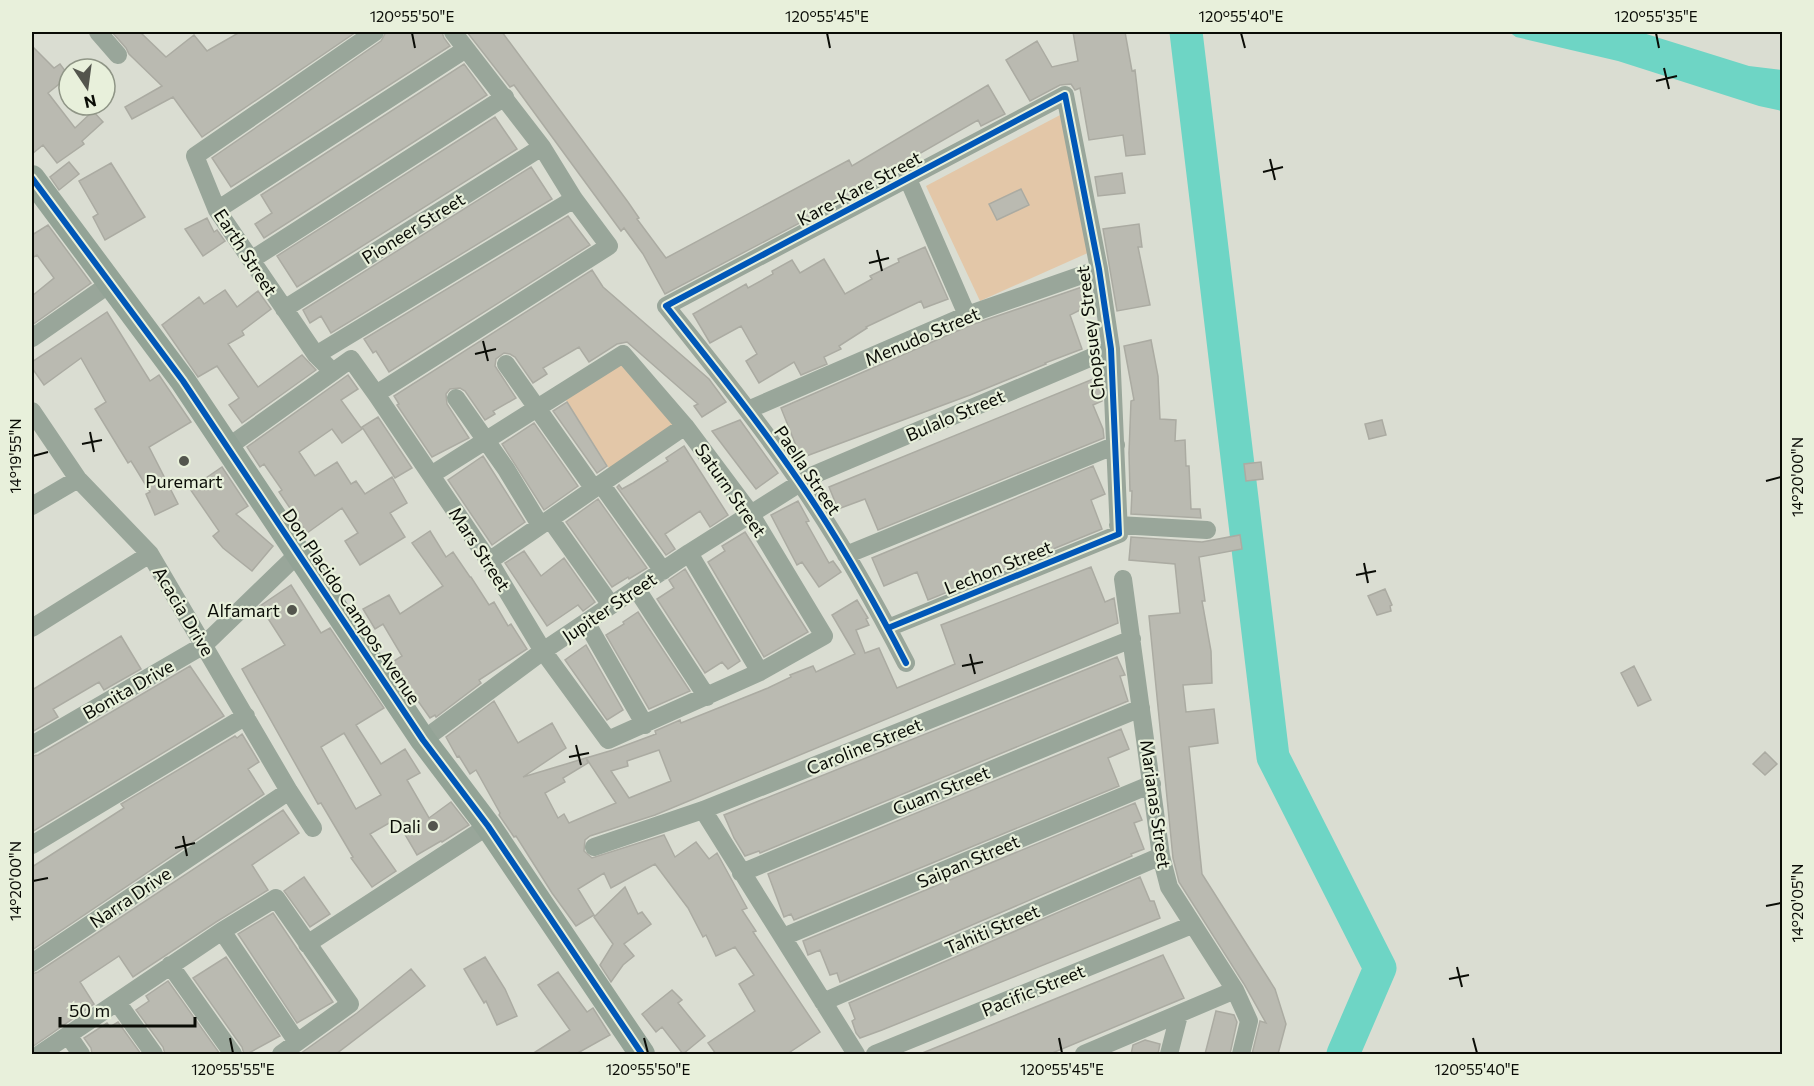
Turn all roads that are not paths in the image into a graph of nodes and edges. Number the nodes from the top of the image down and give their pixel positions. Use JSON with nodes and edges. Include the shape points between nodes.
{"nodes":[{"id":1,"x":98,"y":32,"type":"edge"},
{"id":2,"x":375,"y":32,"type":"edge"},
{"id":3,"x":453,"y":32,"type":"edge"},
{"id":4,"x":466,"y":49,"type":"junction"},
{"id":5,"x":118,"y":55,"type":"dead end"},
{"id":6,"x":1065,"y":95,"type":"joint"},
{"id":7,"x":505,"y":97,"type":"junction"},
{"id":8,"x":542,"y":147,"type":"junction"},
{"id":9,"x":32,"y":178,"type":"edge"},
{"id":10,"x":908,"y":179,"type":"junction"},
{"id":11,"x":574,"y":199,"type":"junction"},
{"id":12,"x":217,"y":210,"type":"junction"},
{"id":13,"x":251,"y":260,"type":"junction"},
{"id":14,"x":1099,"y":269,"type":"junction"},
{"id":15,"x":111,"y":284,"type":"junction"},
{"id":16,"x":666,"y":306,"type":"joint"},
{"id":17,"x":284,"y":309,"type":"junction"},
{"id":18,"x":967,"y":315,"type":"junction"},
{"id":19,"x":32,"y":338,"type":"edge"},
{"id":20,"x":1111,"y":349,"type":"junction"},
{"id":21,"x":316,"y":355,"type":"junction"},
{"id":22,"x":506,"y":364,"type":"dead end"},
{"id":23,"x":333,"y":372,"type":"junction"},
{"id":24,"x":376,"y":394,"type":"junction"},
{"id":25,"x":456,"y":398,"type":"dead end"},
{"id":26,"x":537,"y":407,"type":"junction"},
{"id":27,"x":748,"y":410,"type":"junction"},
{"id":28,"x":32,"y":411,"type":"edge"},
{"id":29,"x":685,"y":426,"type":"junction"},
{"id":30,"x":485,"y":439,"type":"junction"},
{"id":31,"x":1116,"y":445,"type":"junction"},
{"id":32,"x":228,"y":447,"type":"junction"},
{"id":33,"x":431,"y":475,"type":"junction"},
{"id":34,"x":78,"y":479,"type":"junction"},
{"id":35,"x":800,"y":482,"type":"junction"},
{"id":36,"x":597,"y":487,"type":"junction"},
{"id":37,"x":32,"y":506,"type":"edge"},
{"id":38,"x":750,"y":513,"type":"junction"},
{"id":39,"x":545,"y":522,"type":"junction"},
{"id":40,"x":1119,"y":529,"type":"junction"},
{"id":41,"x":1208,"y":530,"type":"dead end"},
{"id":42,"x":299,"y":553,"type":"junction"},
{"id":43,"x":688,"y":553,"type":"junction"},
{"id":44,"x":150,"y":554,"type":"junction"},
{"id":45,"x":846,"y":555,"type":"junction"},
{"id":46,"x":489,"y":561,"type":"junction"},
{"id":47,"x":663,"y":571,"type":"junction"},
{"id":48,"x":1124,"y":579,"type":"dead end"},
{"id":49,"x":636,"y":588,"type":"junction"},
{"id":50,"x":611,"y":605,"type":"junction"},
{"id":51,"x":586,"y":622,"type":"junction"},
{"id":52,"x":32,"y":628,"type":"edge"},
{"id":53,"x":888,"y":628,"type":"junction"},
{"id":54,"x":1131,"y":639,"type":"junction"},
{"id":55,"x":204,"y":645,"type":"junction"},
{"id":56,"x":543,"y":651,"type":"junction"},
{"id":57,"x":906,"y":663,"type":"dead end"},
{"id":58,"x":760,"y":672,"type":"junction"},
{"id":59,"x":707,"y":698,"type":"junction"},
{"id":60,"x":1142,"y":708,"type":"junction"},
{"id":61,"x":246,"y":716,"type":"junction"},
{"id":62,"x":645,"y":724,"type":"junction"},
{"id":63,"x":423,"y":740,"type":"junction"},
{"id":64,"x":32,"y":745,"type":"edge"},
{"id":65,"x":1152,"y":784,"type":"junction"},
{"id":66,"x":289,"y":791,"type":"junction"},
{"id":67,"x":703,"y":810,"type":"junction"},
{"id":68,"x":488,"y":826,"type":"junction"},
{"id":69,"x":313,"y":828,"type":"dead end"},
{"id":70,"x":32,"y":845,"type":"edge"},
{"id":71,"x":594,"y":847,"type":"dead end"},
{"id":72,"x":1161,"y":856,"type":"junction"},
{"id":73,"x":741,"y":873,"type":"junction"},
{"id":74,"x":1192,"y":925,"type":"junction"},
{"id":75,"x":222,"y":931,"type":"junction"},
{"id":76,"x":783,"y":937,"type":"junction"},
{"id":77,"x":307,"y":944,"type":"junction"},
{"id":78,"x":32,"y":963,"type":"edge"},
{"id":79,"x":171,"y":965,"type":"junction"},
{"id":80,"x":1235,"y":990,"type":"junction"},
{"id":81,"x":117,"y":1002,"type":"junction"},
{"id":82,"x":824,"y":1002,"type":"junction"},
{"id":83,"x":1179,"y":1015,"type":"junction"},
{"id":84,"x":68,"y":1035,"type":"junction"},
{"id":85,"x":297,"y":1042,"type":"junction"},
{"id":86,"x":1092,"y":1053,"type":"edge"},
{"id":87,"x":39,"y":1054,"type":"edge"},
{"id":88,"x":81,"y":1054,"type":"edge"},
{"id":89,"x":154,"y":1054,"type":"edge"},
{"id":90,"x":233,"y":1054,"type":"edge"},
{"id":91,"x":282,"y":1054,"type":"edge"},
{"id":92,"x":642,"y":1054,"type":"edge"},
{"id":93,"x":856,"y":1054,"type":"edge"},
{"id":94,"x":875,"y":1054,"type":"edge"},
{"id":95,"x":1168,"y":1054,"type":"edge"},
{"id":96,"x":1241,"y":1054,"type":"edge"}],
"edges":[{"from":1,"to":5,"type":"street"},
{"from":2,"to":12,"type":"street","name":"Earth Street","via":[[195,156]]},
{"from":3,"to":4,"type":"street"},
{"from":4,"to":7,"type":"street"},
{"from":4,"to":12,"type":"street"},
{"from":6,"to":10,"type":"street","name":"Kare-Kare Street"},
{"from":6,"to":14,"type":"street","name":"Chopsuey Street"},
{"from":7,"to":8,"type":"street"},
{"from":7,"to":13,"type":"street"},
{"from":8,"to":11,"type":"street"},
{"from":8,"to":17,"type":"street","name":"Pioneer Street"},
{"from":9,"to":15,"type":"main road","name":"Don Placido Campos Avenue"},
{"from":10,"to":16,"type":"street","name":"Kare-Kare Street"},
{"from":10,"to":18,"type":"street"},
{"from":11,"to":21,"type":"street"},
{"from":11,"to":24,"type":"street","via":[[609,246]]},
{"from":12,"to":13,"type":"street","name":"Earth Street"},
{"from":13,"to":17,"type":"street","name":"Earth Street"},
{"from":14,"to":18,"type":"street","name":"Menudo Street"},
{"from":14,"to":20,"type":"street","name":"Chopsuey Street"},
{"from":15,"to":19,"type":"street"},
{"from":15,"to":32,"type":"main road","name":"Don Placido Campos Avenue"},
{"from":16,"to":27,"type":"street","name":"Paella Street"},
{"from":17,"to":21,"type":"street","name":"Earth Street"},
{"from":18,"to":27,"type":"street","name":"Menudo Street"},
{"from":20,"to":31,"type":"street","name":"Chopsuey Street"},
{"from":20,"to":35,"type":"street","name":"Bulalo Street"},
{"from":21,"to":23,"type":"street","name":"Earth Street"},
{"from":22,"to":26,"type":"street"},
{"from":23,"to":24,"type":"street","name":"Mars Street","via":[[351,359]]},
{"from":23,"to":32,"type":"street"},
{"from":24,"to":33,"type":"street","name":"Mars Street"},
{"from":25,"to":30,"type":"street"},
{"from":26,"to":29,"type":"street","name":"Saturn Street","via":[[623,354]]},
{"from":26,"to":30,"type":"street"},
{"from":26,"to":36,"type":"street"},
{"from":27,"to":35,"type":"street","name":"Paella Street"},
{"from":28,"to":34,"type":"street","name":"Acacia Drive"},
{"from":29,"to":36,"type":"street"},
{"from":29,"to":38,"type":"street","name":"Saturn Street"},
{"from":30,"to":33,"type":"street"},
{"from":30,"to":39,"type":"street"},
{"from":31,"to":40,"type":"street","name":"Chopsuey Street"},
{"from":31,"to":45,"type":"street"},
{"from":32,"to":42,"type":"main road","name":"Don Placido Campos Avenue"},
{"from":33,"to":46,"type":"street","name":"Mars Street"},
{"from":34,"to":37,"type":"street"},
{"from":34,"to":44,"type":"street","name":"Acacia Drive"},
{"from":35,"to":38,"type":"street","name":"Jupiter Street"},
{"from":35,"to":45,"type":"street","name":"Paella Street"},
{"from":36,"to":39,"type":"street"},
{"from":36,"to":47,"type":"street"},
{"from":38,"to":43,"type":"street","name":"Jupiter Street"},
{"from":38,"to":58,"type":"street","name":"Saturn Street","via":[[824,636]]},
{"from":39,"to":46,"type":"street"},
{"from":39,"to":50,"type":"street"},
{"from":40,"to":41,"type":"street"},
{"from":40,"to":53,"type":"street","name":"Lechon Street"},
{"from":42,"to":55,"type":"street","name":"Bonita Drive"},
{"from":42,"to":63,"type":"main road","name":"Don Placido Campos Avenue"},
{"from":43,"to":47,"type":"street","name":"Jupiter Street"},
{"from":43,"to":58,"type":"street"},
{"from":44,"to":52,"type":"street"},
{"from":44,"to":55,"type":"street","name":"Acacia Drive"},
{"from":45,"to":53,"type":"street","name":"Paella Street"},
{"from":46,"to":56,"type":"street","name":"Mars Street"},
{"from":47,"to":49,"type":"street","name":"Jupiter Street"},
{"from":48,"to":54,"type":"street","name":"Marianas Street"},
{"from":49,"to":50,"type":"street","name":"Jupiter Street"},
{"from":49,"to":59,"type":"street"},
{"from":50,"to":51,"type":"street","name":"Jupiter Street"},
{"from":51,"to":56,"type":"street","name":"Jupiter Street"},
{"from":51,"to":62,"type":"street"},
{"from":53,"to":57,"type":"street","name":"Paella Street"},
{"from":54,"to":60,"type":"street","name":"Marianas Street"},
{"from":54,"to":67,"type":"street","name":"Caroline Street"},
{"from":55,"to":61,"type":"street","name":"Acacia Drive"},
{"from":55,"to":64,"type":"street","name":"Bonita Drive"},
{"from":56,"to":62,"type":"street","name":"Mars Street","via":[[608,740]]},
{"from":56,"to":63,"type":"street","name":"Jupiter Street"},
{"from":58,"to":59,"type":"street"},
{"from":59,"to":62,"type":"street"},
{"from":60,"to":65,"type":"street","name":"Marianas Street"},
{"from":60,"to":73,"type":"street","name":"Guam Street"},
{"from":61,"to":66,"type":"street","name":"Acacia Drive"},
{"from":61,"to":70,"type":"street"},
{"from":63,"to":68,"type":"main road","name":"Don Placido Campos Avenue"},
{"from":65,"to":72,"type":"street","name":"Marianas Street"},
{"from":65,"to":76,"type":"street","name":"Saipan Street"},
{"from":66,"to":69,"type":"street","name":"Acacia Drive"},
{"from":66,"to":78,"type":"street","name":"Narra Drive"},
{"from":67,"to":71,"type":"street","name":"Caroline Street"},
{"from":67,"to":73,"type":"street"},
{"from":68,"to":77,"type":"street"},
{"from":68,"to":92,"type":"main road","name":"Don Placido Campos Avenue"},
{"from":72,"to":74,"type":"street","name":"Marianas Street","via":[[1169,887]]},
{"from":72,"to":82,"type":"street","name":"Tahiti Street"},
{"from":73,"to":76,"type":"street"},
{"from":74,"to":80,"type":"street","name":"Marianas Street"},
{"from":74,"to":94,"type":"street","name":"Pacific Street"},
{"from":75,"to":77,"type":"street","via":[[276,898]]},
{"from":75,"to":79,"type":"street"},
{"from":75,"to":85,"type":"street"},
{"from":76,"to":82,"type":"street"},
{"from":77,"to":85,"type":"street","via":[[350,1004]]},
{"from":79,"to":81,"type":"street"},
{"from":79,"to":90,"type":"street"},
{"from":80,"to":83,"type":"street"},
{"from":80,"to":96,"type":"street","name":"Marianas Street","via":[[1250,1021]]},
{"from":81,"to":84,"type":"street"},
{"from":81,"to":89,"type":"street"},
{"from":82,"to":93,"type":"street"},
{"from":83,"to":86,"type":"street"},
{"from":83,"to":95,"type":"street"},
{"from":84,"to":87,"type":"street"},
{"from":84,"to":88,"type":"street"},
{"from":85,"to":91,"type":"street"}]}
